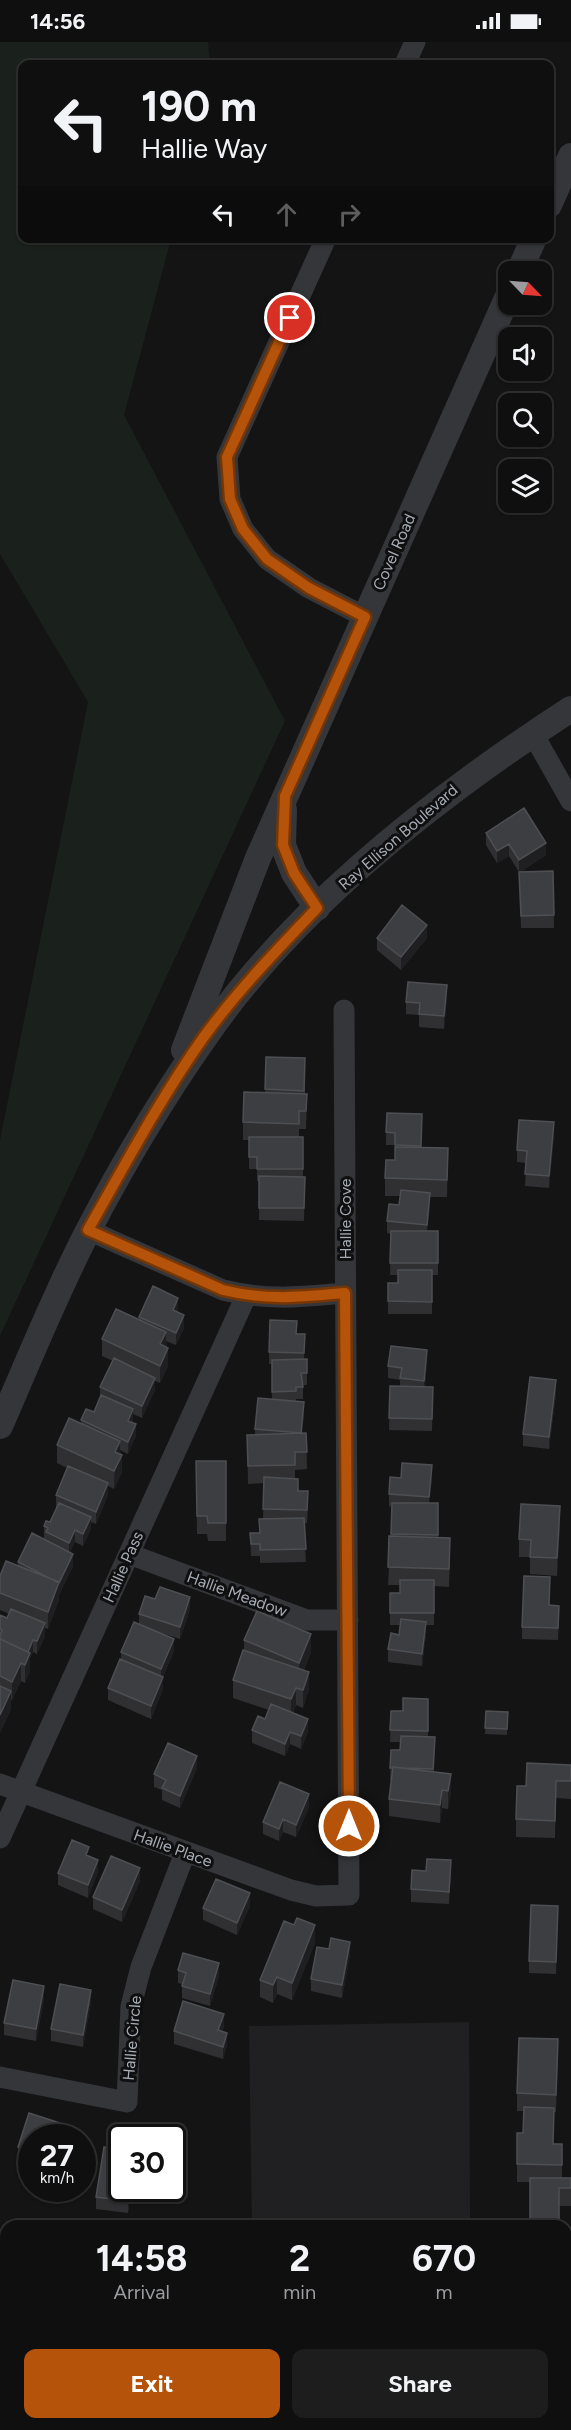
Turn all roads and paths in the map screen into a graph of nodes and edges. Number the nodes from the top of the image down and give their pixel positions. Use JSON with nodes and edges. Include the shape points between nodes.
{"nodes":[{"id":1,"x":415,"y":42,"type":"edge"},
{"id":2,"x":407,"y":60,"type":"edge"},
{"id":3,"x":571,"y":156,"type":"edge"},
{"id":4,"x":554,"y":194,"type":"edge"},
{"id":5,"x":324,"y":243,"type":"edge"},
{"id":6,"x":532,"y":243,"type":"edge"},
{"id":7,"x":524,"y":261,"type":"edge"},
{"id":8,"x":500,"y":315,"type":"edge"},
{"id":9,"x":365,"y":617,"type":"junction"},
{"id":10,"x":571,"y":709,"type":"edge"},
{"id":11,"x":532,"y":734,"type":"junction"},
{"id":12,"x":285,"y":796,"type":"junction"},
{"id":13,"x":571,"y":801,"type":"edge"},
{"id":14,"x":317,"y":908,"type":"junction"},
{"id":15,"x":344,"y":1010,"type":"dead end"},
{"id":16,"x":168,"y":1093,"type":"junction"},
{"id":17,"x":88,"y":1230,"type":"junction"},
{"id":18,"x":345,"y":1293,"type":"junction"},
{"id":19,"x":246,"y":1296,"type":"junction"},
{"id":20,"x":0,"y":1426,"type":"edge"},
{"id":21,"x":129,"y":1554,"type":"junction"},
{"id":22,"x":348,"y":1620,"type":"junction"},
{"id":23,"x":0,"y":1784,"type":"edge"},
{"id":24,"x":21,"y":1793,"type":"junction"},
{"id":25,"x":0,"y":1838,"type":"edge"},
{"id":26,"x":185,"y":1853,"type":"junction"},
{"id":27,"x":350,"y":1895,"type":"joint"},
{"id":28,"x":0,"y":2077,"type":"edge"}],
"edges":[{"from":1,"to":2,"type":"street"},
{"from":3,"to":4,"type":"street"},
{"from":5,"to":9,"type":"street","via":[[227,457],[230,499],[243,529],[267,559],[309,588]]},
{"from":6,"to":7,"type":"street"},
{"from":8,"to":9,"type":"street","name":"Covel Road"},
{"from":9,"to":12,"type":"street","name":"Covel Road"},
{"from":10,"to":11,"type":"street","name":"Ray Ellison Boulevard"},
{"from":11,"to":13,"type":"street"},
{"from":11,"to":14,"type":"street","name":"Ray Ellison Boulevard","via":[[463,781],[386,844]]},
{"from":12,"to":14,"type":"street","name":"Covel Road","via":[[283,845],[294,873]]},
{"from":12,"to":16,"type":"street"},
{"from":14,"to":16,"type":"street","name":"Ray Ellison Boulevard","via":[[233,1000]]},
{"from":15,"to":18,"type":"street","name":"Hallie Cove"},
{"from":16,"to":17,"type":"street","name":"Ray Ellison Boulevard"},
{"from":17,"to":19,"type":"street","via":[[223,1290]]},
{"from":17,"to":20,"type":"street","name":"Ray Ellison Boulevard"},
{"from":18,"to":19,"type":"street","via":[[274,1299]]},
{"from":18,"to":22,"type":"street","name":"Hallie Cove"},
{"from":19,"to":21,"type":"street","name":"Hallie Pass"},
{"from":21,"to":22,"type":"street","name":"Hallie Meadow","via":[[307,1620]]},
{"from":21,"to":24,"type":"street","name":"Hallie Pass"},
{"from":22,"to":27,"type":"street","name":"Hallie Cove"},
{"from":23,"to":24,"type":"street","name":"Hallie Place"},
{"from":24,"to":25,"type":"street","name":"Hallie Pass"},
{"from":24,"to":26,"type":"street","name":"Hallie Place"},
{"from":26,"to":27,"type":"street","name":"Hallie Place","via":[[291,1890],[316,1896]]},
{"from":26,"to":28,"type":"street","name":"Hallie Circle","via":[[141,1967],[131,2006],[128,2102]]}]}
